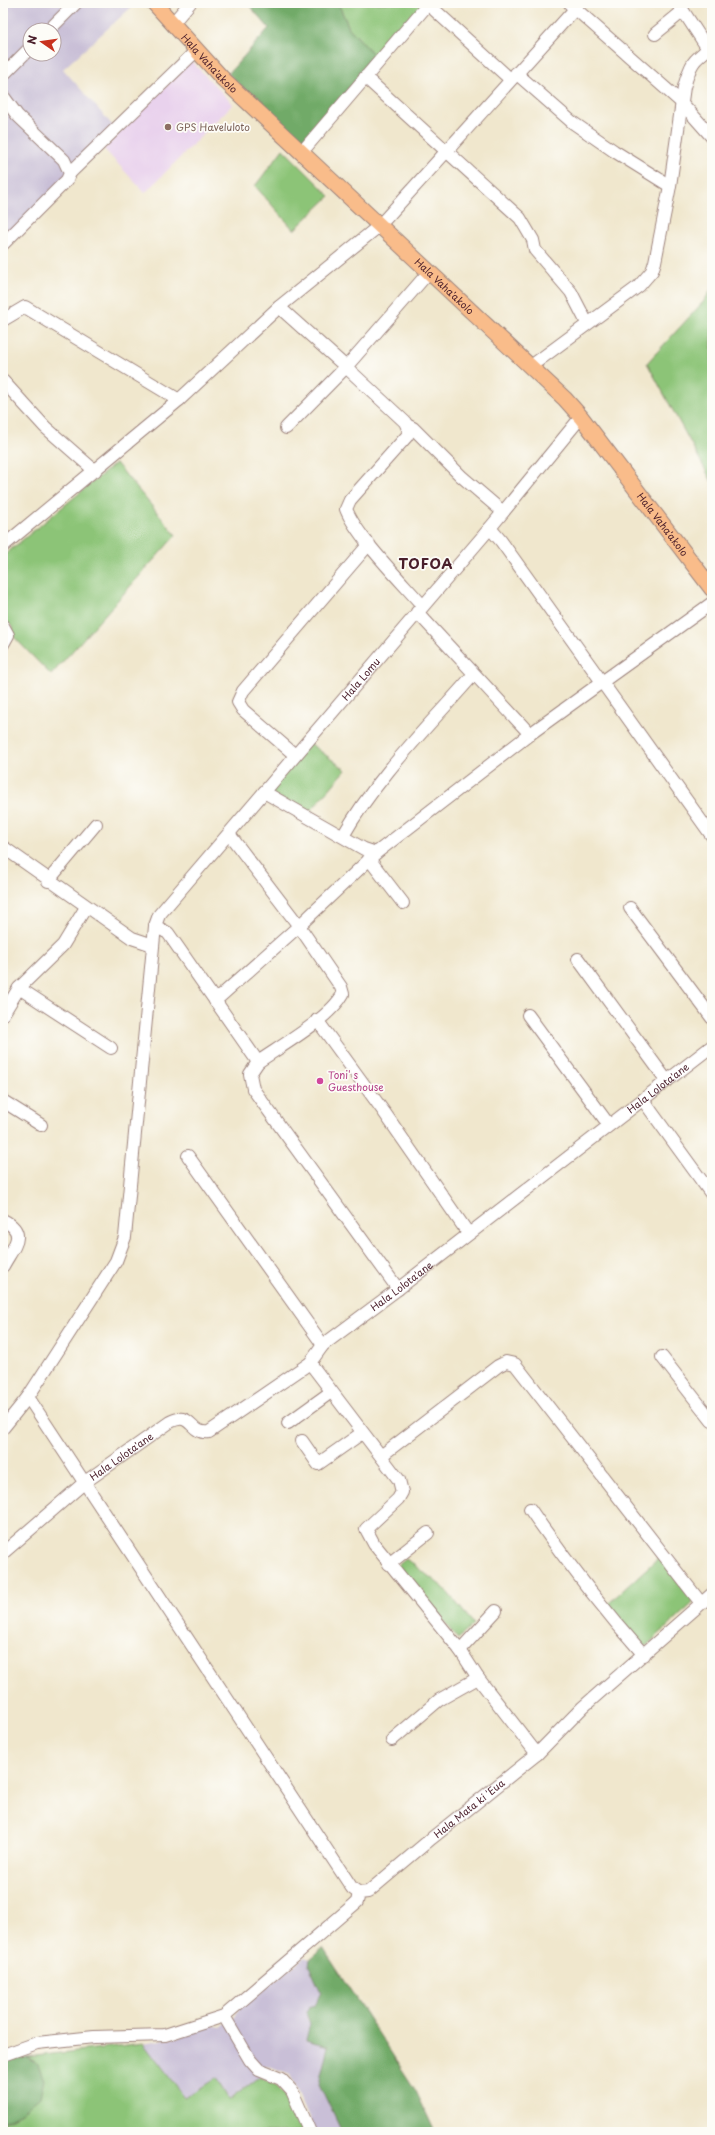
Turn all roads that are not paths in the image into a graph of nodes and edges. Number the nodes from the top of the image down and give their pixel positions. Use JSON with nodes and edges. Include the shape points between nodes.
{"nodes":[{"id":1,"x":76,"y":3,"type":"edge"},
{"id":2,"x":154,"y":3,"type":"edge"},
{"id":3,"x":190,"y":3,"type":"edge"},
{"id":4,"x":429,"y":3,"type":"edge"},
{"id":5,"x":572,"y":6,"type":"edge"},
{"id":6,"x":680,"y":7,"type":"edge"},
{"id":7,"x":57,"y":22,"type":"edge"},
{"id":8,"x":172,"y":24,"type":"junction"},
{"id":9,"x":655,"y":34,"type":"dead end"},
{"id":10,"x":710,"y":47,"type":"edge"},
{"id":11,"x":197,"y":50,"type":"junction"},
{"id":12,"x":22,"y":56,"type":"edge"},
{"id":13,"x":3,"y":75,"type":"edge"},
{"id":14,"x":513,"y":76,"type":"junction"},
{"id":15,"x":365,"y":77,"type":"junction"},
{"id":16,"x":3,"y":96,"type":"edge"},
{"id":17,"x":681,"y":102,"type":"junction"},
{"id":18,"x":712,"y":137,"type":"edge"},
{"id":19,"x":445,"y":151,"type":"junction"},
{"id":20,"x":300,"y":153,"type":"junction"},
{"id":21,"x":70,"y":173,"type":"junction"},
{"id":22,"x":670,"y":186,"type":"junction"},
{"id":23,"x":379,"y":226,"type":"junction"},
{"id":24,"x":3,"y":244,"type":"edge"},
{"id":25,"x":429,"y":272,"type":"junction"},
{"id":26,"x":279,"y":307,"type":"junction"},
{"id":27,"x":3,"y":320,"type":"edge"},
{"id":28,"x":587,"y":322,"type":"junction"},
{"id":29,"x":531,"y":366,"type":"junction"},
{"id":30,"x":346,"y":367,"type":"junction"},
{"id":31,"x":3,"y":381,"type":"edge"},
{"id":32,"x":179,"y":400,"type":"junction"},
{"id":33,"x":581,"y":417,"type":"junction"},
{"id":34,"x":407,"y":425,"type":"junction"},
{"id":35,"x":286,"y":428,"type":"dead end"},
{"id":36,"x":95,"y":471,"type":"junction"},
{"id":37,"x":503,"y":512,"type":"junction"},
{"id":38,"x":490,"y":528,"type":"junction"},
{"id":39,"x":4,"y":541,"type":"edge"},
{"id":40,"x":369,"y":544,"type":"junction"},
{"id":41,"x":712,"y":589,"type":"edge"},
{"id":42,"x":712,"y":603,"type":"edge"},
{"id":43,"x":420,"y":609,"type":"junction"},
{"id":44,"x":3,"y":626,"type":"edge"},
{"id":45,"x":3,"y":644,"type":"edge"},
{"id":46,"x":474,"y":674,"type":"junction"},
{"id":47,"x":602,"y":682,"type":"junction"},
{"id":48,"x":530,"y":734,"type":"junction"},
{"id":49,"x":295,"y":755,"type":"junction"},
{"id":50,"x":264,"y":792,"type":"junction"},
{"id":51,"x":96,"y":824,"type":"dead end"},
{"id":52,"x":229,"y":834,"type":"junction"},
{"id":53,"x":343,"y":836,"type":"junction"},
{"id":54,"x":712,"y":836,"type":"edge"},
{"id":55,"x":3,"y":847,"type":"edge"},
{"id":56,"x":373,"y":856,"type":"junction"},
{"id":57,"x":48,"y":881,"type":"junction"},
{"id":58,"x":403,"y":903,"type":"dead end"},
{"id":59,"x":86,"y":907,"type":"junction"},
{"id":60,"x":630,"y":908,"type":"dead end"},
{"id":61,"x":154,"y":926,"type":"junction"},
{"id":62,"x":299,"y":926,"type":"junction"},
{"id":63,"x":153,"y":946,"type":"junction"},
{"id":64,"x":578,"y":959,"type":"dead end"},
{"id":65,"x":19,"y":988,"type":"junction"},
{"id":66,"x":215,"y":1001,"type":"junction"},
{"id":67,"x":3,"y":1014,"type":"edge"},
{"id":68,"x":528,"y":1015,"type":"dead end"},
{"id":69,"x":712,"y":1018,"type":"edge"},
{"id":70,"x":317,"y":1020,"type":"junction"},
{"id":71,"x":712,"y":1046,"type":"edge"},
{"id":72,"x":111,"y":1048,"type":"dead end"},
{"id":73,"x":258,"y":1062,"type":"junction"},
{"id":74,"x":667,"y":1081,"type":"junction"},
{"id":75,"x":643,"y":1100,"type":"junction"},
{"id":76,"x":3,"y":1101,"type":"edge"},
{"id":77,"x":41,"y":1125,"type":"dead end"},
{"id":78,"x":608,"y":1125,"type":"junction"},
{"id":79,"x":188,"y":1156,"type":"dead end"},
{"id":80,"x":712,"y":1195,"type":"edge"},
{"id":81,"x":3,"y":1220,"type":"edge"},
{"id":82,"x":468,"y":1233,"type":"junction"},
{"id":83,"x":3,"y":1266,"type":"edge"},
{"id":84,"x":398,"y":1289,"type":"junction"},
{"id":85,"x":323,"y":1345,"type":"junction"},
{"id":86,"x":662,"y":1357,"type":"dead end"},
{"id":87,"x":310,"y":1363,"type":"junction"},
{"id":88,"x":331,"y":1392,"type":"junction"},
{"id":89,"x":28,"y":1397,"type":"junction"},
{"id":90,"x":712,"y":1421,"type":"edge"},
{"id":91,"x":288,"y":1423,"type":"dead end"},
{"id":92,"x":3,"y":1428,"type":"edge"},
{"id":93,"x":362,"y":1433,"type":"junction"},
{"id":94,"x":302,"y":1441,"type":"dead end"},
{"id":95,"x":381,"y":1456,"type":"junction"},
{"id":96,"x":85,"y":1482,"type":"junction"},
{"id":97,"x":530,"y":1509,"type":"dead end"},
{"id":98,"x":428,"y":1533,"type":"dead end"},
{"id":99,"x":3,"y":1553,"type":"edge"},
{"id":100,"x":389,"y":1564,"type":"junction"},
{"id":101,"x":712,"y":1594,"type":"edge"},
{"id":102,"x":701,"y":1603,"type":"junction"},
{"id":103,"x":496,"y":1611,"type":"dead end"},
{"id":104,"x":460,"y":1650,"type":"junction"},
{"id":105,"x":644,"y":1655,"type":"junction"},
{"id":106,"x":478,"y":1678,"type":"junction"},
{"id":107,"x":392,"y":1740,"type":"dead end"},
{"id":108,"x":537,"y":1754,"type":"junction"},
{"id":109,"x":359,"y":1894,"type":"junction"},
{"id":110,"x":224,"y":2016,"type":"junction"},
{"id":111,"x":3,"y":2055,"type":"edge"},
{"id":112,"x":310,"y":2132,"type":"edge"}],
"edges":[{"from":1,"to":7,"type":"street"},
{"from":2,"to":8,"type":"main road","name":"Hala Vaha'akolo"},
{"from":3,"to":8,"type":"street"},
{"from":4,"to":14,"type":"street"},
{"from":4,"to":15,"type":"street"},
{"from":5,"to":14,"type":"street"},
{"from":5,"to":17,"type":"street"},
{"from":6,"to":9,"type":"street"},
{"from":6,"to":10,"type":"street"},
{"from":8,"to":11,"type":"main road","name":"Hala Vaha'akolo"},
{"from":10,"to":17,"type":"street","via":[[696,57],[688,71]]},
{"from":11,"to":20,"type":"main road","name":"Hala Vaha'akolo","via":[[222,78]]},
{"from":11,"to":21,"type":"street"},
{"from":12,"to":13,"type":"street"},
{"from":14,"to":19,"type":"street"},
{"from":14,"to":22,"type":"street","via":[[572,122]]},
{"from":15,"to":19,"type":"street"},
{"from":15,"to":20,"type":"street"},
{"from":16,"to":21,"type":"street","via":[[17,115],[64,160]]},
{"from":17,"to":18,"type":"street"},
{"from":17,"to":22,"type":"street"},
{"from":19,"to":23,"type":"street"},
{"from":19,"to":28,"type":"street","via":[[520,218],[533,240],[535,250],[571,292]]},
{"from":20,"to":23,"type":"main road","name":"Hala Vaha'akolo"},
{"from":21,"to":24,"type":"street","via":[[67,180]]},
{"from":22,"to":28,"type":"street","via":[[652,271],[639,286]]},
{"from":23,"to":25,"type":"main road","name":"Hala Vaha'akolo"},
{"from":23,"to":26,"type":"street"},
{"from":25,"to":29,"type":"main road","name":"Hala Vaha'akolo"},
{"from":25,"to":30,"type":"street"},
{"from":26,"to":30,"type":"street"},
{"from":26,"to":32,"type":"street"},
{"from":27,"to":32,"type":"street","via":[[26,307]]},
{"from":28,"to":29,"type":"street"},
{"from":29,"to":33,"type":"main road","name":"Hala Vaha'akolo"},
{"from":30,"to":34,"type":"street"},
{"from":30,"to":35,"type":"street"},
{"from":31,"to":36,"type":"street","via":[[45,427]]},
{"from":32,"to":36,"type":"street"},
{"from":33,"to":37,"type":"street","name":"Hala Lomu"},
{"from":33,"to":41,"type":"main road","name":"Hala Vaha'akolo"},
{"from":34,"to":37,"type":"street"},
{"from":34,"to":40,"type":"street","via":[[407,436],[350,500],[346,509]]},
{"from":36,"to":39,"type":"street"},
{"from":37,"to":38,"type":"street","name":"Hala Lomu"},
{"from":38,"to":43,"type":"street","name":"Hala Lomu"},
{"from":38,"to":47,"type":"street","via":[[502,541]]},
{"from":40,"to":43,"type":"street"},
{"from":40,"to":49,"type":"street","via":[[243,691],[238,702],[243,710]]},
{"from":42,"to":47,"type":"street"},
{"from":43,"to":46,"type":"street"},
{"from":43,"to":49,"type":"street","name":"Hala Lomu"},
{"from":44,"to":45,"type":"street","via":[[8,635]]},
{"from":46,"to":48,"type":"street"},
{"from":46,"to":53,"type":"street","via":[[374,788]]},
{"from":47,"to":48,"type":"street"},
{"from":47,"to":54,"type":"street"},
{"from":48,"to":56,"type":"street"},
{"from":49,"to":50,"type":"street","name":"Hala Lomu"},
{"from":50,"to":52,"type":"street","name":"Hala Lomu"},
{"from":50,"to":53,"type":"street"},
{"from":51,"to":57,"type":"street"},
{"from":52,"to":61,"type":"street","name":"Hala Lomu","via":[[159,915]]},
{"from":52,"to":62,"type":"street"},
{"from":53,"to":56,"type":"street"},
{"from":55,"to":57,"type":"street"},
{"from":56,"to":58,"type":"street"},
{"from":56,"to":62,"type":"street"},
{"from":57,"to":59,"type":"street"},
{"from":59,"to":63,"type":"street","via":[[132,938]]},
{"from":59,"to":65,"type":"street","via":[[63,945]]},
{"from":60,"to":69,"type":"street"},
{"from":61,"to":63,"type":"street","name":"Hala Lomu"},
{"from":61,"to":66,"type":"street","via":[[168,933]]},
{"from":62,"to":66,"type":"street"},
{"from":62,"to":70,"type":"street","via":[[341,987],[343,994],[339,1001]]},
{"from":63,"to":89,"type":"street","name":"Hala Lomu","via":[[125,1238],[116,1262]]},
{"from":64,"to":74,"type":"street"},
{"from":65,"to":67,"type":"street"},
{"from":65,"to":72,"type":"street"},
{"from":66,"to":73,"type":"street"},
{"from":68,"to":78,"type":"street"},
{"from":70,"to":73,"type":"street"},
{"from":70,"to":82,"type":"street"},
{"from":71,"to":74,"type":"street","name":"Hala Lolota'ane"},
{"from":73,"to":84,"type":"street","via":[[250,1074],[253,1089]]},
{"from":74,"to":75,"type":"street","name":"Hala Lolota'ane"},
{"from":75,"to":78,"type":"street","name":"Hala Lolota'ane"},
{"from":75,"to":80,"type":"street"},
{"from":76,"to":77,"type":"street"},
{"from":78,"to":82,"type":"street","name":"Hala Lolota'ane"},
{"from":79,"to":85,"type":"street"},
{"from":81,"to":83,"type":"street","via":[[17,1231],[18,1238]]},
{"from":82,"to":84,"type":"street","name":"Hala Lolota'ane"},
{"from":84,"to":85,"type":"street","name":"Hala Lolota'ane"},
{"from":85,"to":87,"type":"street","name":"Hala Lolota'ane"},
{"from":86,"to":90,"type":"street"},
{"from":87,"to":88,"type":"street"},
{"from":87,"to":96,"type":"street","name":"Hala Lolota'ane","via":[[209,1432],[196,1429],[187,1419],[178,1418]]},
{"from":88,"to":91,"type":"street"},
{"from":88,"to":93,"type":"street"},
{"from":89,"to":92,"type":"street","name":"Hala Lomu"},
{"from":89,"to":96,"type":"street"},
{"from":93,"to":94,"type":"street","via":[[318,1464]]},
{"from":93,"to":95,"type":"street"},
{"from":95,"to":100,"type":"street","via":[[399,1480],[402,1492],[398,1499],[366,1529]]},
{"from":95,"to":102,"type":"street","via":[[498,1366],[506,1362],[515,1364]]},
{"from":96,"to":99,"type":"street"},
{"from":96,"to":109,"type":"street","via":[[352,1888]]},
{"from":97,"to":105,"type":"street","via":[[577,1575]]},
{"from":98,"to":100,"type":"street"},
{"from":100,"to":104,"type":"street"},
{"from":101,"to":102,"type":"street","name":"Hala Mata ki 'Eua"},
{"from":102,"to":105,"type":"street","name":"Hala Mata ki 'Eua"},
{"from":103,"to":104,"type":"street"},
{"from":104,"to":106,"type":"street"},
{"from":105,"to":108,"type":"street","name":"Hala Mata ki 'Eua","via":[[583,1707]]},
{"from":106,"to":107,"type":"street","via":[[438,1700]]},
{"from":106,"to":108,"type":"street"},
{"from":108,"to":109,"type":"street","name":"Hala Mata ki 'Eua","via":[[368,1892]]},
{"from":109,"to":110,"type":"street","name":"Hala Mata ki 'Eua","via":[[357,1902]]},
{"from":110,"to":111,"type":"street","via":[[164,2035],[94,2037],[37,2043]]},
{"from":110,"to":112,"type":"street","via":[[250,2060],[259,2070],[281,2079],[292,2091]]}]}
